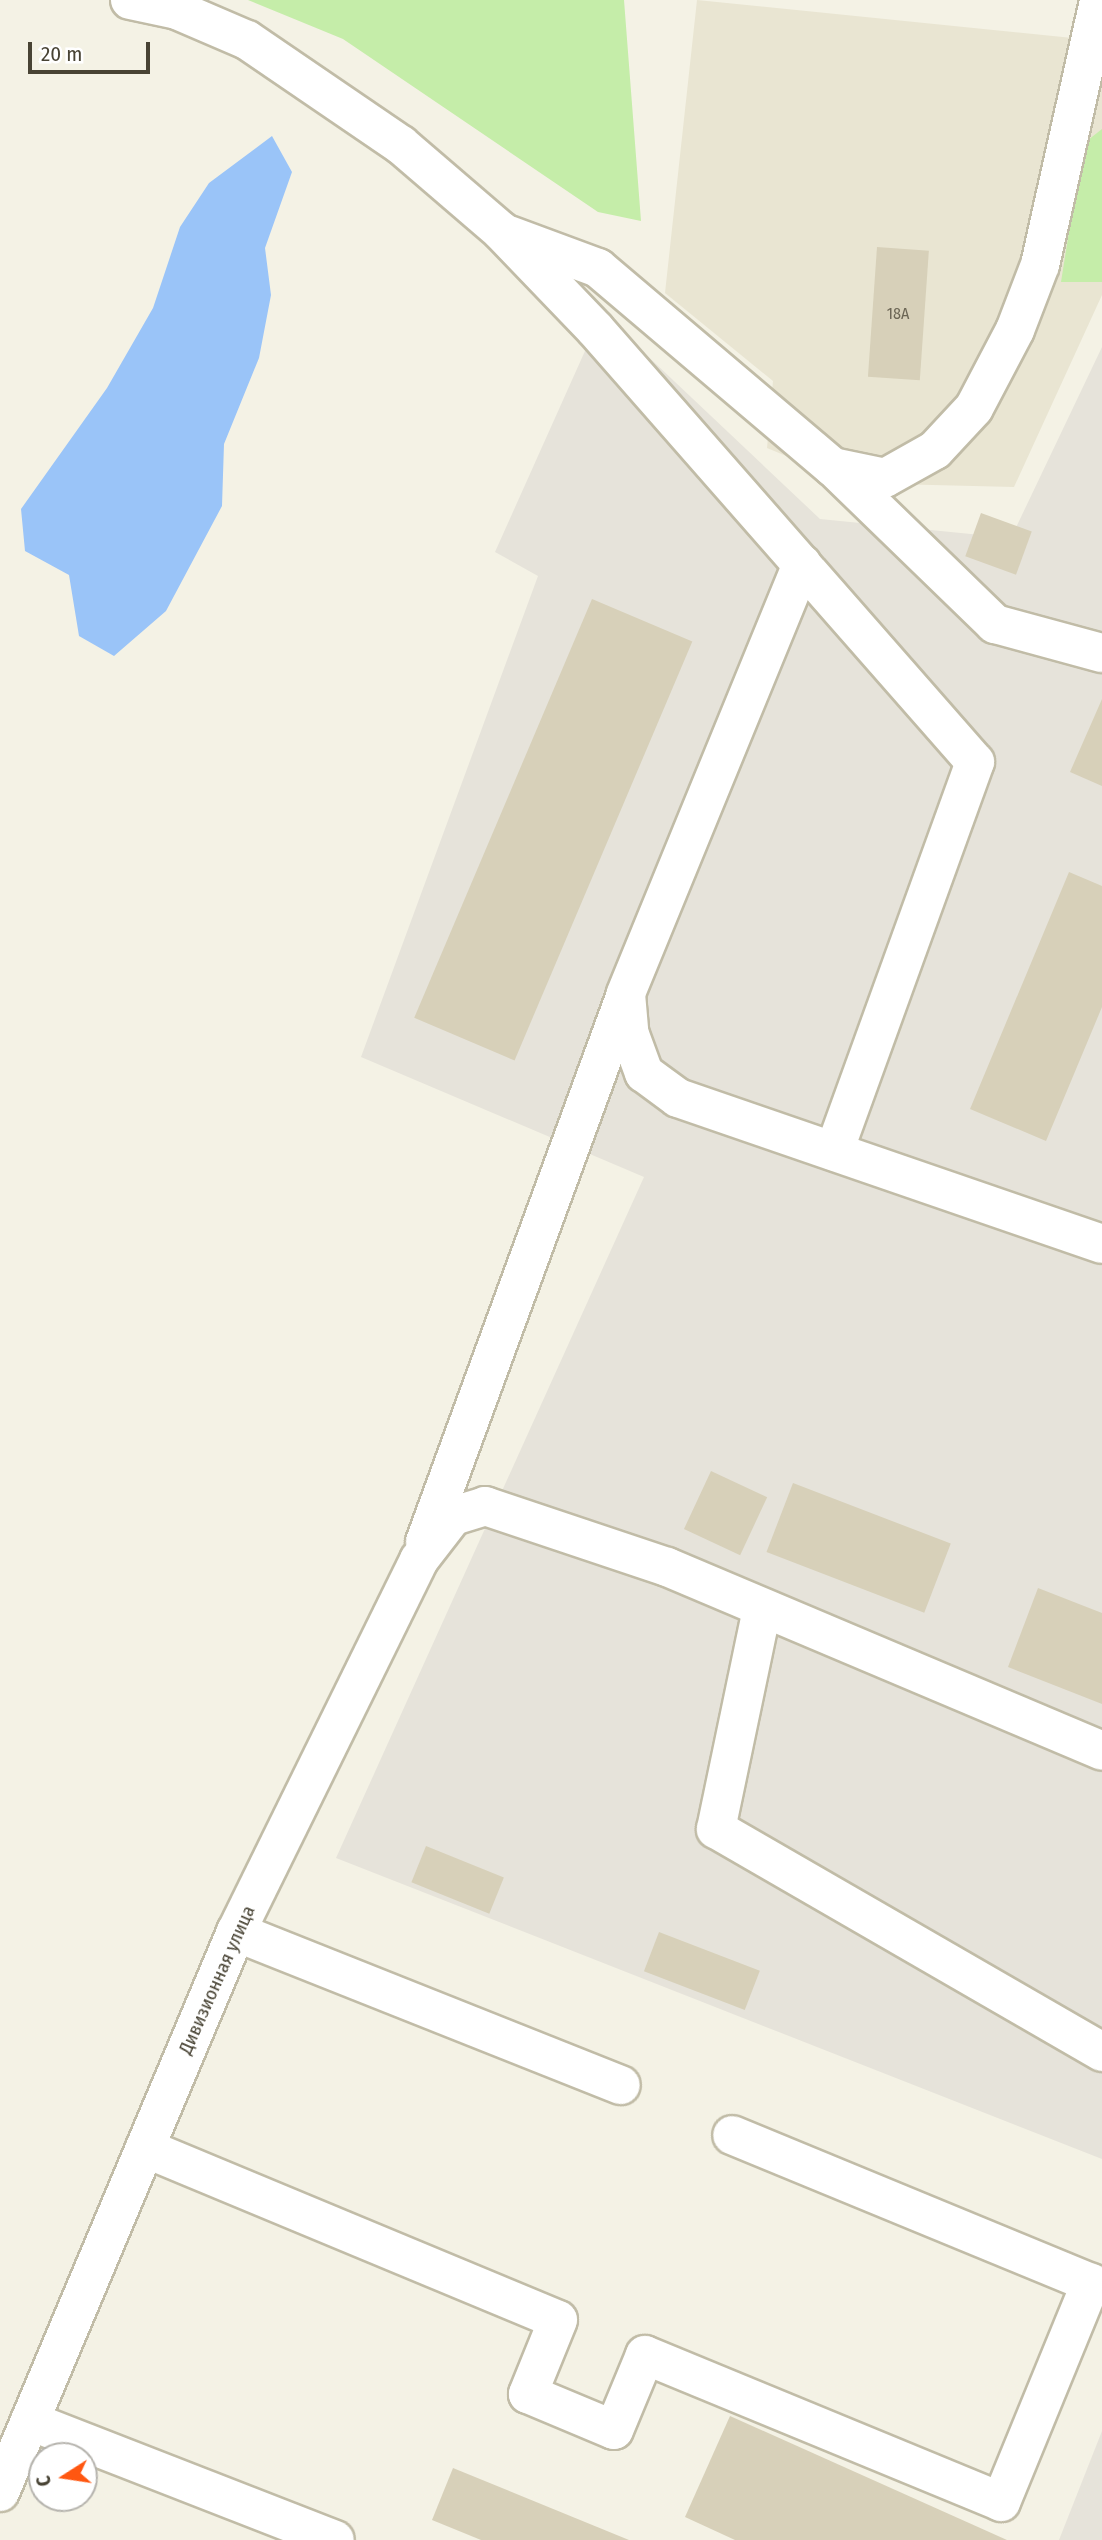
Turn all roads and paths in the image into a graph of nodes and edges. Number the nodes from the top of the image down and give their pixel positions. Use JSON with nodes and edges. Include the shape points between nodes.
{"nodes":[{"id":1,"x":130,"y":0,"type":"edge"},
{"id":2,"x":1098,"y":0,"type":"edge"},
{"id":3,"x":501,"y":231,"type":"junction"},
{"id":4,"x":833,"y":467,"type":"junction"},
{"id":5,"x":802,"y":564,"type":"junction"},
{"id":6,"x":1102,"y":653,"type":"edge"},
{"id":7,"x":626,"y":994,"type":"junction"},
{"id":8,"x":834,"y":1151,"type":"junction"},
{"id":9,"x":1102,"y":1244,"type":"edge"},
{"id":10,"x":418,"y":1560,"type":"junction"},
{"id":11,"x":762,"y":1609,"type":"junction"},
{"id":12,"x":1102,"y":1751,"type":"edge"},
{"id":13,"x":236,"y":1932,"type":"junction"},
{"id":14,"x":1102,"y":2052,"type":"edge"},
{"id":15,"x":621,"y":2085,"type":"dead end"},
{"id":16,"x":732,"y":2135,"type":"dead end"},
{"id":17,"x":145,"y":2148,"type":"junction"},
{"id":18,"x":30,"y":2421,"type":"junction"},
{"id":19,"x":0,"y":2492,"type":"edge"},
{"id":20,"x":335,"y":2540,"type":"edge"}],
"edges":[{"from":1,"to":3,"type":"street","via":[[177,10],[247,40],[401,145]]},
{"from":2,"to":4,"type":"street","via":[[1040,265],[974,408],[935,450],[885,478]]},
{"from":3,"to":4,"type":"street","via":[[598,268]]},
{"from":3,"to":5,"type":"street"},
{"from":4,"to":6,"type":"street","via":[[995,624]]},
{"from":5,"to":7,"type":"street"},
{"from":5,"to":8,"type":"street","via":[[975,762]]},
{"from":7,"to":8,"type":"street","via":[[629,1032],[644,1073],[678,1098]]},
{"from":7,"to":10,"type":"street"},
{"from":8,"to":9,"type":"street"},
{"from":10,"to":11,"type":"street","name":"Дивизионная улица","via":[[453,1516],[485,1506],[667,1567]]},
{"from":10,"to":13,"type":"street","name":"Дивизионная улица"},
{"from":11,"to":12,"type":"street"},
{"from":11,"to":14,"type":"street","via":[[716,1829]]},
{"from":13,"to":15,"type":"street"},
{"from":13,"to":17,"type":"street","name":"Дивизионная улица"},
{"from":16,"to":17,"type":"street","via":[[1091,2283],[1001,2502],[645,2355],[614,2430],[528,2394],[558,2320]]},
{"from":17,"to":18,"type":"street","name":"Дивизионная улица"},
{"from":18,"to":19,"type":"street","name":"Дивизионная улица"},
{"from":18,"to":20,"type":"street"}]}
